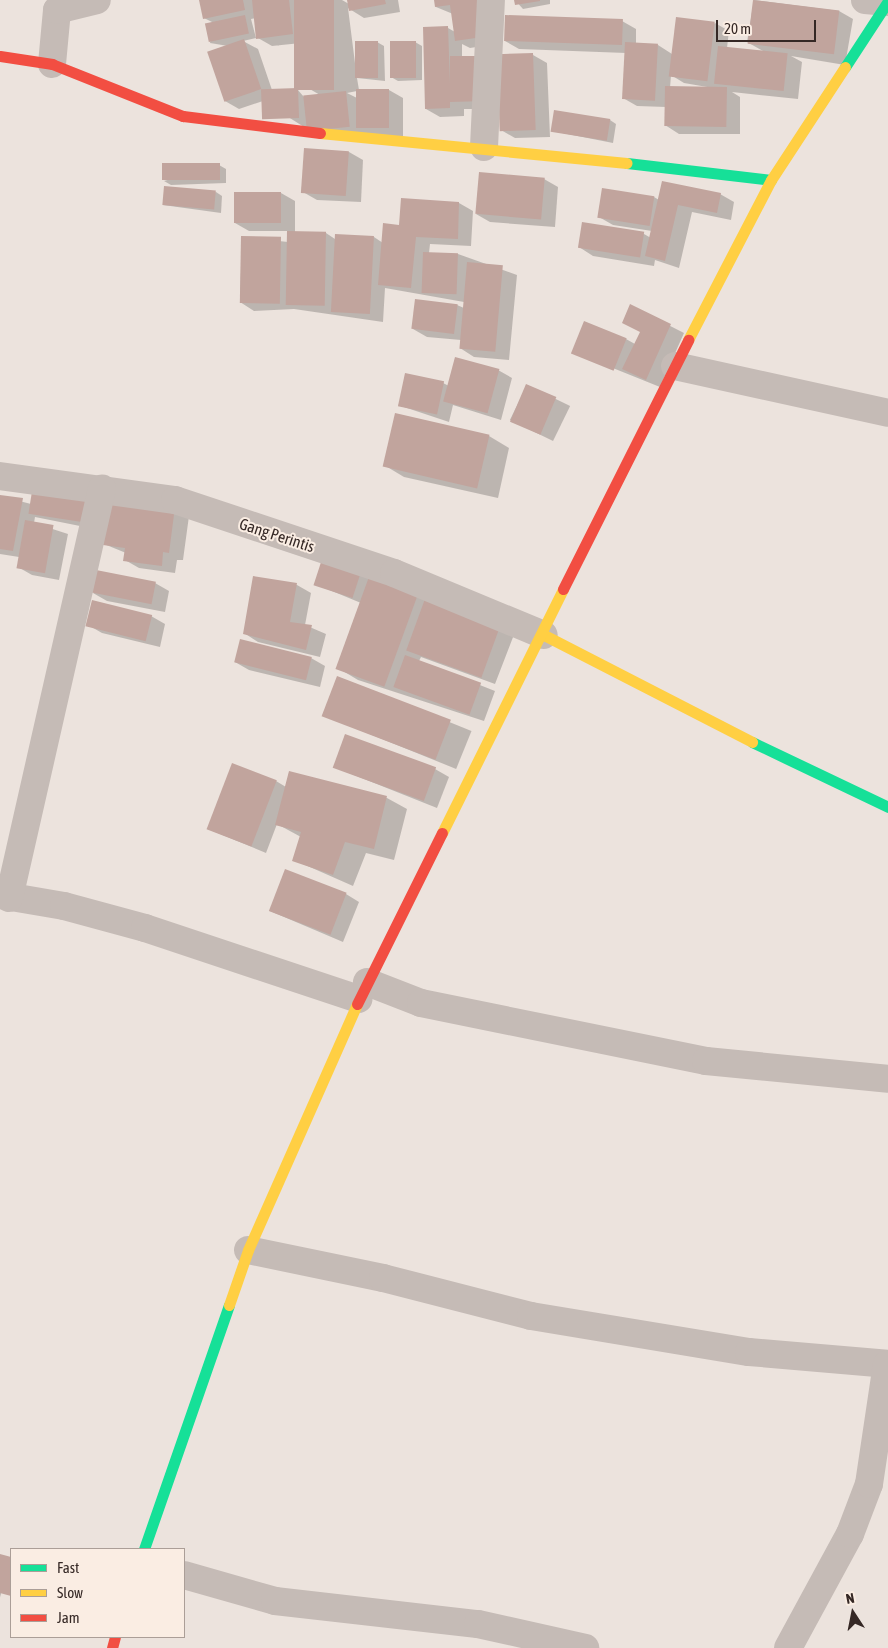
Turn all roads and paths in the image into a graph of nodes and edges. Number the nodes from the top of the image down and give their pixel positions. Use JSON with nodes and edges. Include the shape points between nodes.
{"nodes":[{"id":1,"x":97,"y":0,"type":"edge"},
{"id":2,"x":491,"y":0,"type":"edge"},
{"id":3,"x":865,"y":0,"type":"edge"},
{"id":4,"x":888,"y":2,"type":"edge"},
{"id":5,"x":0,"y":56,"type":"edge"},
{"id":6,"x":52,"y":64,"type":"junction"},
{"id":7,"x":484,"y":147,"type":"junction"},
{"id":8,"x":771,"y":180,"type":"junction"},
{"id":9,"x":675,"y":366,"type":"junction"},
{"id":10,"x":888,"y":413,"type":"edge"},
{"id":11,"x":0,"y":476,"type":"edge"},
{"id":12,"x":102,"y":488,"type":"junction"},
{"id":13,"x":544,"y":635,"type":"junction"},
{"id":14,"x":888,"y":807,"type":"edge"},
{"id":15,"x":5,"y":896,"type":"edge"},
{"id":16,"x":363,"y":990,"type":"junction"},
{"id":17,"x":888,"y":1078,"type":"edge"},
{"id":18,"x":248,"y":1250,"type":"junction"},
{"id":19,"x":887,"y":1364,"type":"edge"},
{"id":20,"x":144,"y":1548,"type":"edge"},
{"id":21,"x":185,"y":1575,"type":"edge"},
{"id":22,"x":585,"y":1648,"type":"edge"},
{"id":23,"x":788,"y":1648,"type":"edge"}],
"edges":[{"from":1,"to":6,"type":"street","via":[[57,10]]},
{"from":2,"to":7,"type":"street"},
{"from":3,"to":4,"type":"street"},
{"from":4,"to":8,"type":"main road"},
{"from":5,"to":6,"type":"main road"},
{"from":6,"to":7,"type":"main road","via":[[183,116],[222,124]]},
{"from":7,"to":8,"type":"main road"},
{"from":8,"to":9,"type":"main road"},
{"from":9,"to":10,"type":"street"},
{"from":9,"to":13,"type":"main road"},
{"from":11,"to":12,"type":"street","name":"Gang Perintis"},
{"from":12,"to":13,"type":"street","name":"Gang Perintis","via":[[175,500],[385,570]]},
{"from":12,"to":15,"type":"street"},
{"from":13,"to":14,"type":"main road","via":[[673,704]]},
{"from":13,"to":16,"type":"main road","via":[[460,791]]},
{"from":15,"to":16,"type":"street","via":[[64,906]]},
{"from":16,"to":17,"type":"street","via":[[696,1059]]},
{"from":16,"to":18,"type":"main road"},
{"from":18,"to":19,"type":"street","via":[[382,1278],[531,1316],[749,1352]]},
{"from":18,"to":20,"type":"main road"},
{"from":19,"to":23,"type":"street","via":[[869,1484],[850,1534]]},
{"from":21,"to":22,"type":"street","via":[[275,1602],[478,1624]]}]}
